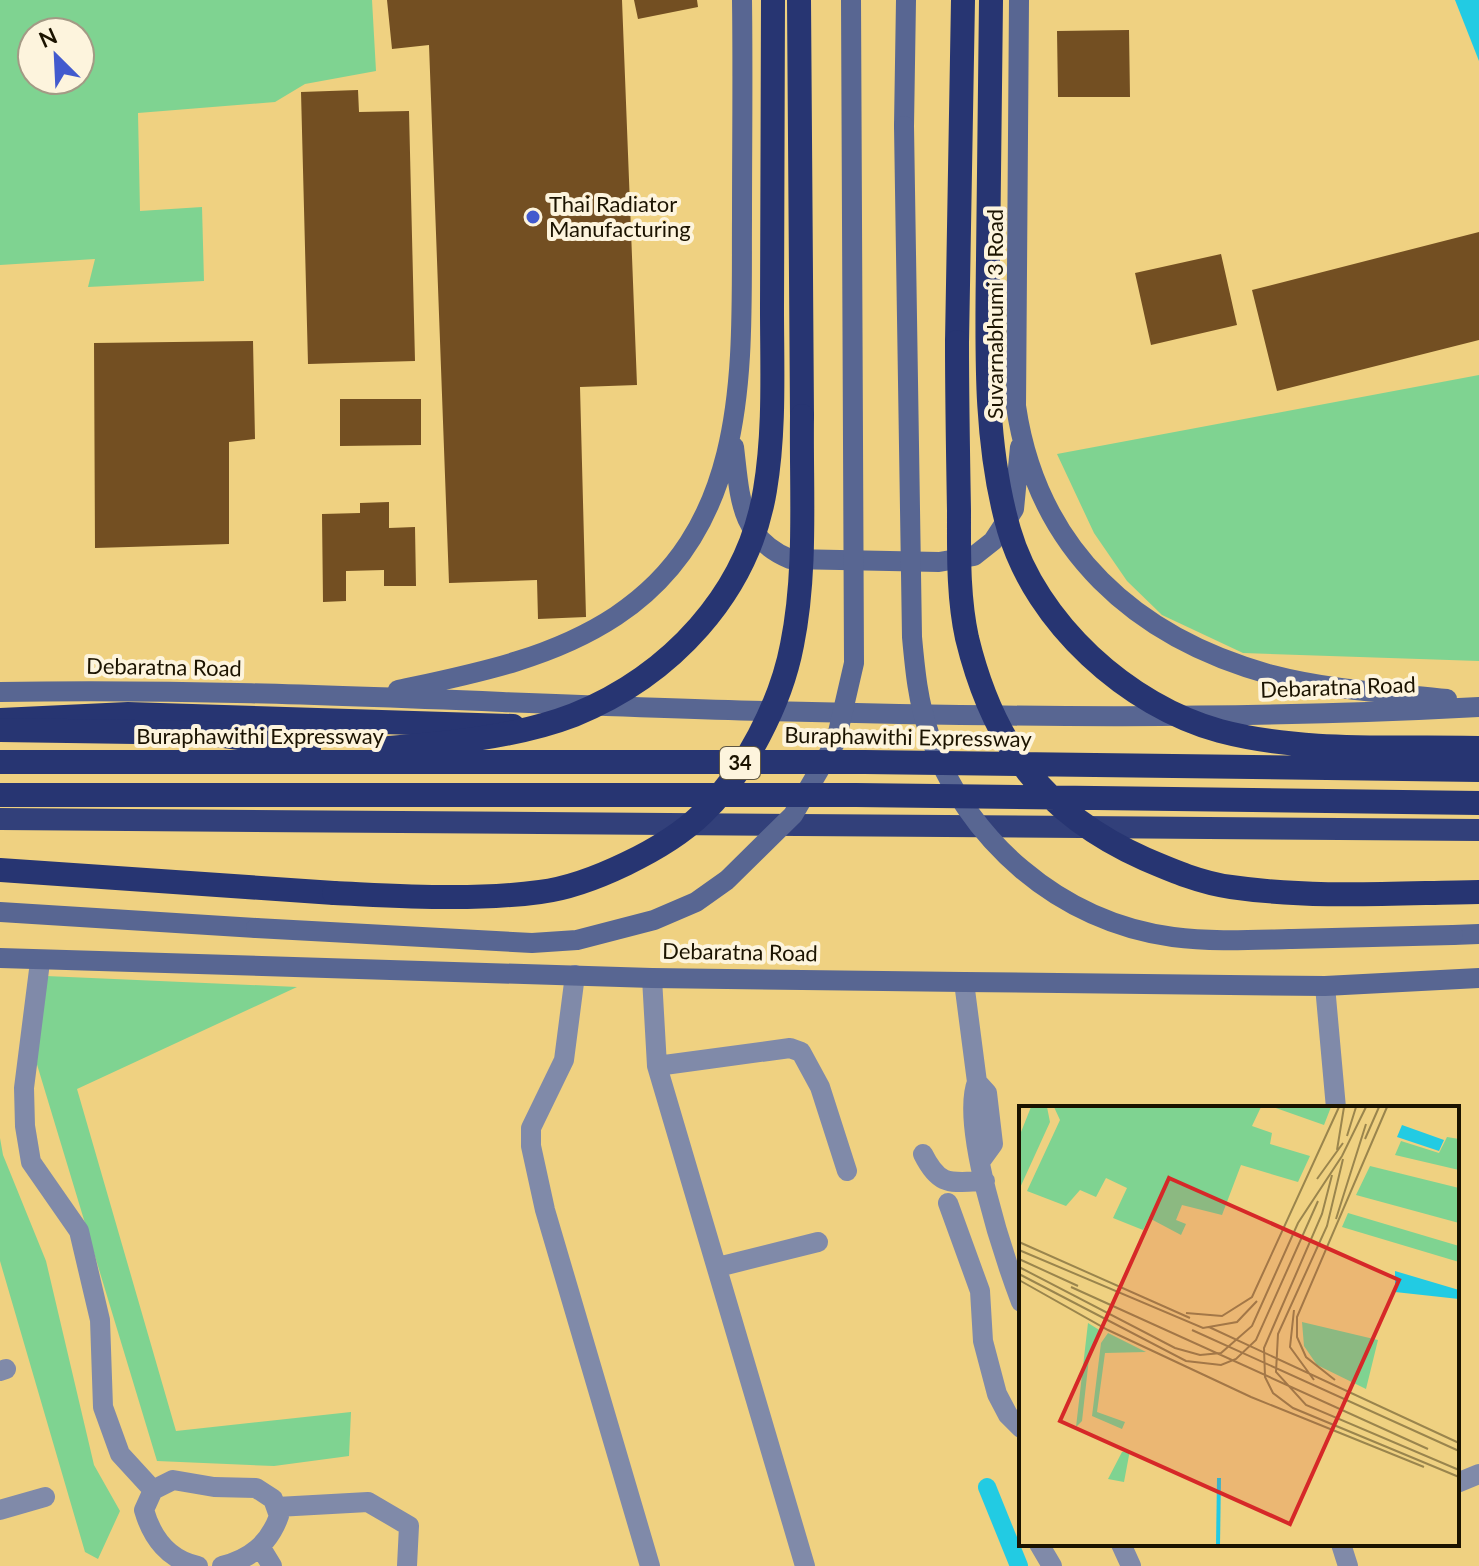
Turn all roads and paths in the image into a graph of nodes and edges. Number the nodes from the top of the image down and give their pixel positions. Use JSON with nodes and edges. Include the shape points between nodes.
{"nodes":[{"id":1,"x":742,"y":0,"type":"edge"},
{"id":2,"x":773,"y":0,"type":"edge"},
{"id":3,"x":799,"y":0,"type":"edge"},
{"id":4,"x":851,"y":0,"type":"edge"},
{"id":5,"x":906,"y":0,"type":"edge"},
{"id":6,"x":963,"y":0,"type":"edge"},
{"id":7,"x":991,"y":0,"type":"edge"},
{"id":8,"x":1019,"y":0,"type":"edge"},
{"id":9,"x":732,"y":439,"type":"junction"},
{"id":10,"x":1021,"y":439,"type":"junction"},
{"id":11,"x":0,"y":692,"type":"edge"},
{"id":12,"x":367,"y":697,"type":"junction"},
{"id":13,"x":1479,"y":705,"type":"edge"},
{"id":14,"x":0,"y":720,"type":"edge"},
{"id":15,"x":543,"y":724,"type":"junction"},
{"id":16,"x":0,"y":730,"type":"edge"},
{"id":17,"x":1479,"y":748,"type":"edge"},
{"id":18,"x":0,"y":760,"type":"edge"},
{"id":19,"x":1479,"y":770,"type":"edge"},
{"id":20,"x":0,"y":795,"type":"edge"},
{"id":21,"x":1479,"y":803,"type":"edge"},
{"id":22,"x":0,"y":819,"type":"edge"},
{"id":23,"x":1479,"y":830,"type":"edge"},
{"id":24,"x":0,"y":870,"type":"edge"},
{"id":25,"x":1479,"y":892,"type":"edge"},
{"id":26,"x":0,"y":912,"type":"edge"},
{"id":27,"x":1479,"y":934,"type":"edge"},
{"id":28,"x":0,"y":958,"type":"edge"},
{"id":29,"x":40,"y":962,"type":"junction"},
{"id":30,"x":575,"y":975,"type":"junction"},
{"id":31,"x":652,"y":978,"type":"junction"},
{"id":32,"x":1479,"y":978,"type":"edge"},
{"id":33,"x":964,"y":982,"type":"junction"},
{"id":34,"x":1325,"y":986,"type":"junction"},
{"id":35,"x":657,"y":1066,"type":"junction"},
{"id":36,"x":1336,"y":1106,"type":"edge"},
{"id":37,"x":923,"y":1154,"type":"dead end"},
{"id":38,"x":847,"y":1171,"type":"dead end"},
{"id":39,"x":983,"y":1171,"type":"junction"},
{"id":40,"x":948,"y":1203,"type":"dead end"},
{"id":41,"x":818,"y":1242,"type":"dead end"},
{"id":42,"x":718,"y":1267,"type":"junction"},
{"id":43,"x":1019,"y":1296,"type":"edge"},
{"id":44,"x":1019,"y":1426,"type":"edge"},
{"id":45,"x":1479,"y":1474,"type":"edge"},
{"id":46,"x":1459,"y":1482,"type":"edge"},
{"id":47,"x":153,"y":1490,"type":"junction"},
{"id":48,"x":45,"y":1497,"type":"dead end"},
{"id":49,"x":277,"y":1507,"type":"junction"},
{"id":50,"x":0,"y":1510,"type":"edge"},
{"id":51,"x":1040,"y":1546,"type":"edge"},
{"id":52,"x":1122,"y":1546,"type":"edge"},
{"id":53,"x":1342,"y":1546,"type":"edge"},
{"id":54,"x":261,"y":1548,"type":"junction"},
{"id":55,"x":190,"y":1565,"type":"edge"},
{"id":56,"x":222,"y":1566,"type":"edge"},
{"id":57,"x":272,"y":1566,"type":"edge"},
{"id":58,"x":407,"y":1566,"type":"edge"},
{"id":59,"x":650,"y":1566,"type":"edge"},
{"id":60,"x":805,"y":1566,"type":"edge"},
{"id":61,"x":1052,"y":1566,"type":"edge"},
{"id":62,"x":1130,"y":1566,"type":"edge"},
{"id":63,"x":1348,"y":1566,"type":"edge"}],
"edges":[{"from":1,"to":9,"type":"main road","via":[[741,347]]},
{"from":2,"to":15,"type":"highway","bridge":true,"via":[[772,418],[757,525],[732,585],[694,634],[642,678],[607,699]]},
{"from":3,"to":24,"type":"highway","bridge":true,"via":[[799,598],[782,684],[759,738],[702,814],[654,848],[595,877],[542,892],[428,897]]},
{"from":4,"to":26,"type":"main road","bridge":true,"via":[[854,663],[836,741],[793,815],[727,880],[696,902],[615,932],[532,943]]},
{"from":5,"to":27,"type":"main road","bridge":true,"via":[[912,637],[929,733],[955,792],[991,842],[1026,874],[1073,905],[1124,925],[1171,937],[1217,940]]},
{"from":6,"to":25,"type":"highway","bridge":true,"via":[[959,578],[967,637],[980,680],[1017,759],[1066,814],[1187,877],[1278,893]]},
{"from":7,"to":17,"type":"highway","bridge":true,"via":[[987,353],[996,470],[1009,532],[1054,617],[1084,649],[1145,697],[1220,731],[1301,743]]},
{"from":8,"to":10,"type":"main road","name":"Suvarnabhumi 3 Road","via":[[1016,406]]},
{"from":9,"to":10,"type":"main road","via":[[747,522],[768,550],[790,559],[939,562],[974,556],[1005,526],[1014,509]]},
{"from":9,"to":12,"type":"main road","via":[[716,491],[693,534],[652,586],[616,616],[530,657]]},
{"from":10,"to":13,"type":"main road","name":"Suvarnabhumi 3 Road","via":[[1069,546],[1116,596],[1165,633],[1215,658],[1275,676]]},
{"from":11,"to":12,"type":"main road","name":"Debaratna Road"},
{"from":12,"to":13,"type":"main road","name":"Debaratna Road","via":[[767,711],[1284,717]]},
{"from":14,"to":15,"type":"highway","bridge":true,"via":[[128,714],[437,726]]},
{"from":15,"to":16,"type":"highway","bridge":true,"via":[[365,749],[278,745],[203,733]]},
{"from":18,"to":19,"type":"highway","name":"Buraphawithi Expressway","bridge":true},
{"from":20,"to":21,"type":"highway","bridge":true,"via":[[856,795]]},
{"from":22,"to":23,"type":"highway"},
{"from":28,"to":29,"type":"main road","name":"Debaratna Road"},
{"from":29,"to":30,"type":"main road","name":"Debaratna Road"},
{"from":29,"to":47,"type":"street","via":[[24,1088],[31,1162],[79,1231],[100,1320],[103,1407],[120,1454]]},
{"from":30,"to":31,"type":"main road","name":"Debaratna Road"},
{"from":30,"to":59,"type":"street","via":[[564,1060],[531,1128],[531,1146]]},
{"from":31,"to":33,"type":"main road","name":"Debaratna Road"},
{"from":31,"to":35,"type":"street"},
{"from":32,"to":34,"type":"main road","name":"Debaratna Road"},
{"from":33,"to":34,"type":"main road","name":"Debaratna Road"},
{"from":33,"to":39,"type":"street","via":[[977,1082],[971,1096]]},
{"from":34,"to":36,"type":"street"},
{"from":35,"to":38,"type":"street","via":[[790,1048],[801,1052],[820,1087]]},
{"from":35,"to":42,"type":"street"},
{"from":37,"to":39,"type":"street","via":[[939,1179],[947,1182]]},
{"from":39,"to":43,"type":"street"},
{"from":40,"to":44,"type":"street","via":[[980,1291],[983,1341],[997,1394]]},
{"from":41,"to":42,"type":"street"},
{"from":42,"to":60,"type":"street"},
{"from":45,"to":46,"type":"street"},
{"from":47,"to":49,"type":"street","via":[[173,1480],[256,1488],[267,1492]]},
{"from":47,"to":55,"type":"street","via":[[145,1501],[148,1524],[163,1547]]},
{"from":48,"to":50,"type":"street"},
{"from":49,"to":54,"type":"street","via":[[275,1526]]},
{"from":49,"to":58,"type":"street","via":[[368,1502],[409,1526]]},
{"from":51,"to":61,"type":"street"},
{"from":52,"to":62,"type":"street"},
{"from":53,"to":63,"type":"street"},
{"from":54,"to":56,"type":"street"},
{"from":54,"to":57,"type":"street"}]}
